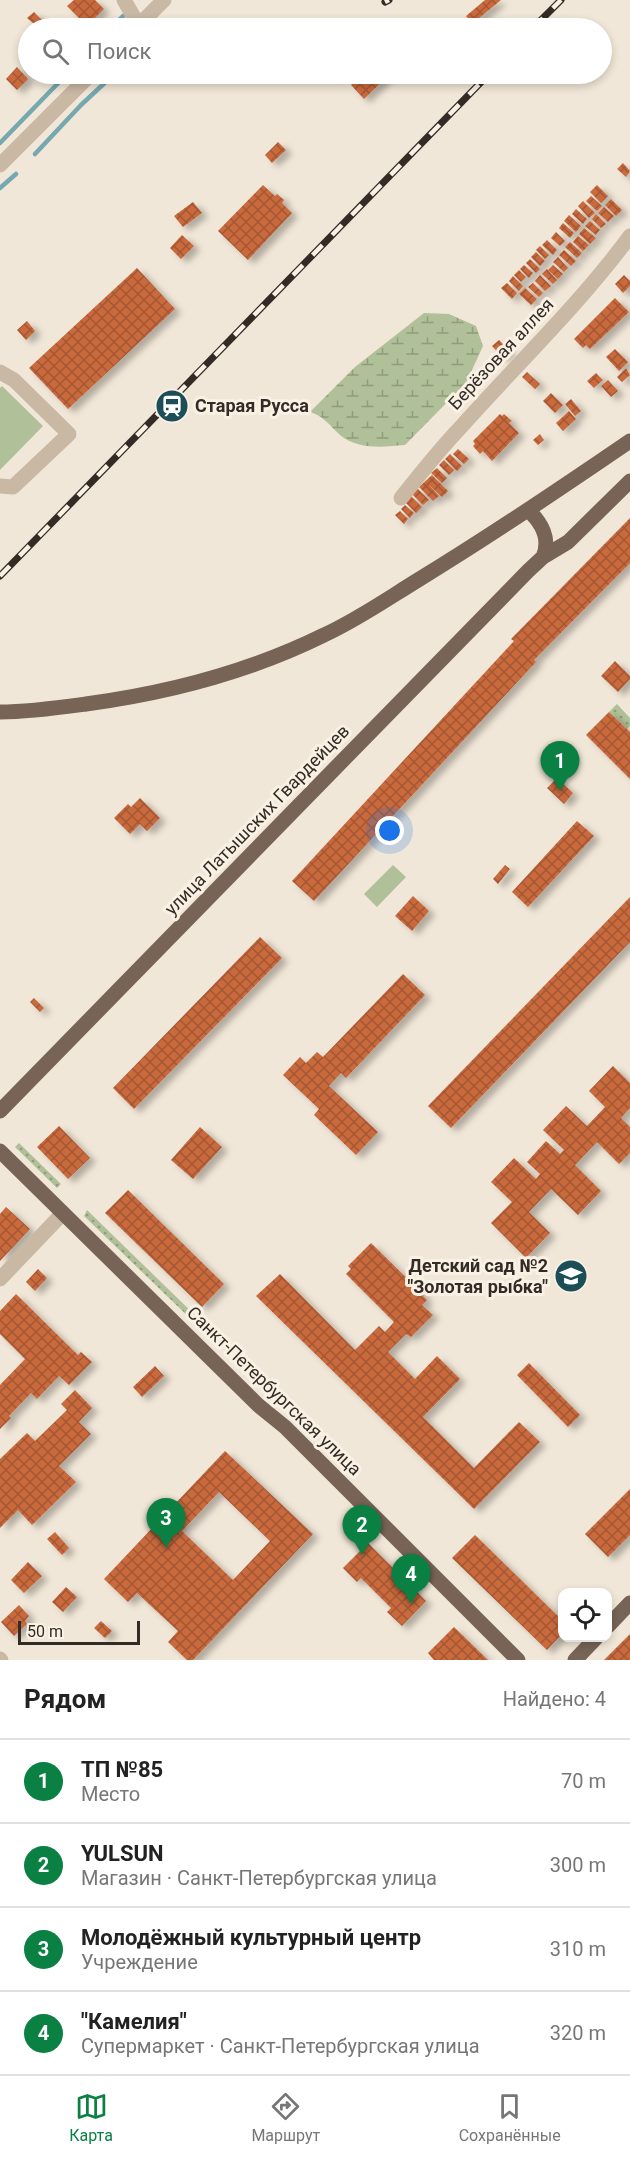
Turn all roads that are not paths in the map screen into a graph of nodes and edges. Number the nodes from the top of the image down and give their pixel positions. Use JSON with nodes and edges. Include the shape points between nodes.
{"nodes":[{"id":1,"x":124,"y":0,"type":"edge"},
{"id":2,"x":164,"y":0,"type":"edge"},
{"id":3,"x":133,"y":18,"type":"edge"},
{"id":4,"x":147,"y":18,"type":"edge"},
{"id":5,"x":82,"y":84,"type":"edge"},
{"id":6,"x":0,"y":165,"type":"edge"},
{"id":7,"x":630,"y":236,"type":"edge"},
{"id":8,"x":0,"y":372,"type":"edge"},
{"id":9,"x":630,"y":441,"type":"edge"},
{"id":10,"x":630,"y":481,"type":"edge"},
{"id":11,"x":0,"y":486,"type":"edge"},
{"id":12,"x":401,"y":498,"type":"dead end"},
{"id":13,"x":528,"y":510,"type":"junction"},
{"id":14,"x":543,"y":557,"type":"junction"},
{"id":15,"x":0,"y":712,"type":"edge"},
{"id":16,"x":0,"y":1111,"type":"edge"},
{"id":17,"x":0,"y":1151,"type":"edge"},
{"id":18,"x":63,"y":1213,"type":"junction"},
{"id":19,"x":0,"y":1279,"type":"edge"},
{"id":20,"x":630,"y":1603,"type":"edge"},
{"id":21,"x":612,"y":1622,"type":"edge"},
{"id":22,"x":592,"y":1642,"type":"edge"},
{"id":23,"x":519,"y":1660,"type":"edge"},
{"id":24,"x":575,"y":1660,"type":"edge"}],
"edges":[{"from":1,"to":3,"type":"street"},
{"from":2,"to":4,"type":"street"},
{"from":5,"to":6,"type":"street"},
{"from":7,"to":12,"type":"street","name":"Берёзовая аллея"},
{"from":8,"to":11,"type":"street","via":[[14,380],[69,434],[13,487]]},
{"from":9,"to":13,"type":"main road"},
{"from":10,"to":14,"type":"main road","name":"улица Латышских Гвардейцев","via":[[568,542]]},
{"from":13,"to":14,"type":"main road","via":[[543,528]]},
{"from":13,"to":15,"type":"main road","via":[[363,614],[325,635],[242,669],[137,697]]},
{"from":14,"to":16,"type":"main road","name":"улица Латышских Гвардейцев"},
{"from":17,"to":18,"type":"main road","name":"Санкт-Петербургская улица"},
{"from":18,"to":19,"type":"street"},
{"from":18,"to":23,"type":"main road","name":"Санкт-Петербургская улица"},
{"from":20,"to":21,"type":"main road"},
{"from":22,"to":24,"type":"main road"}]}
